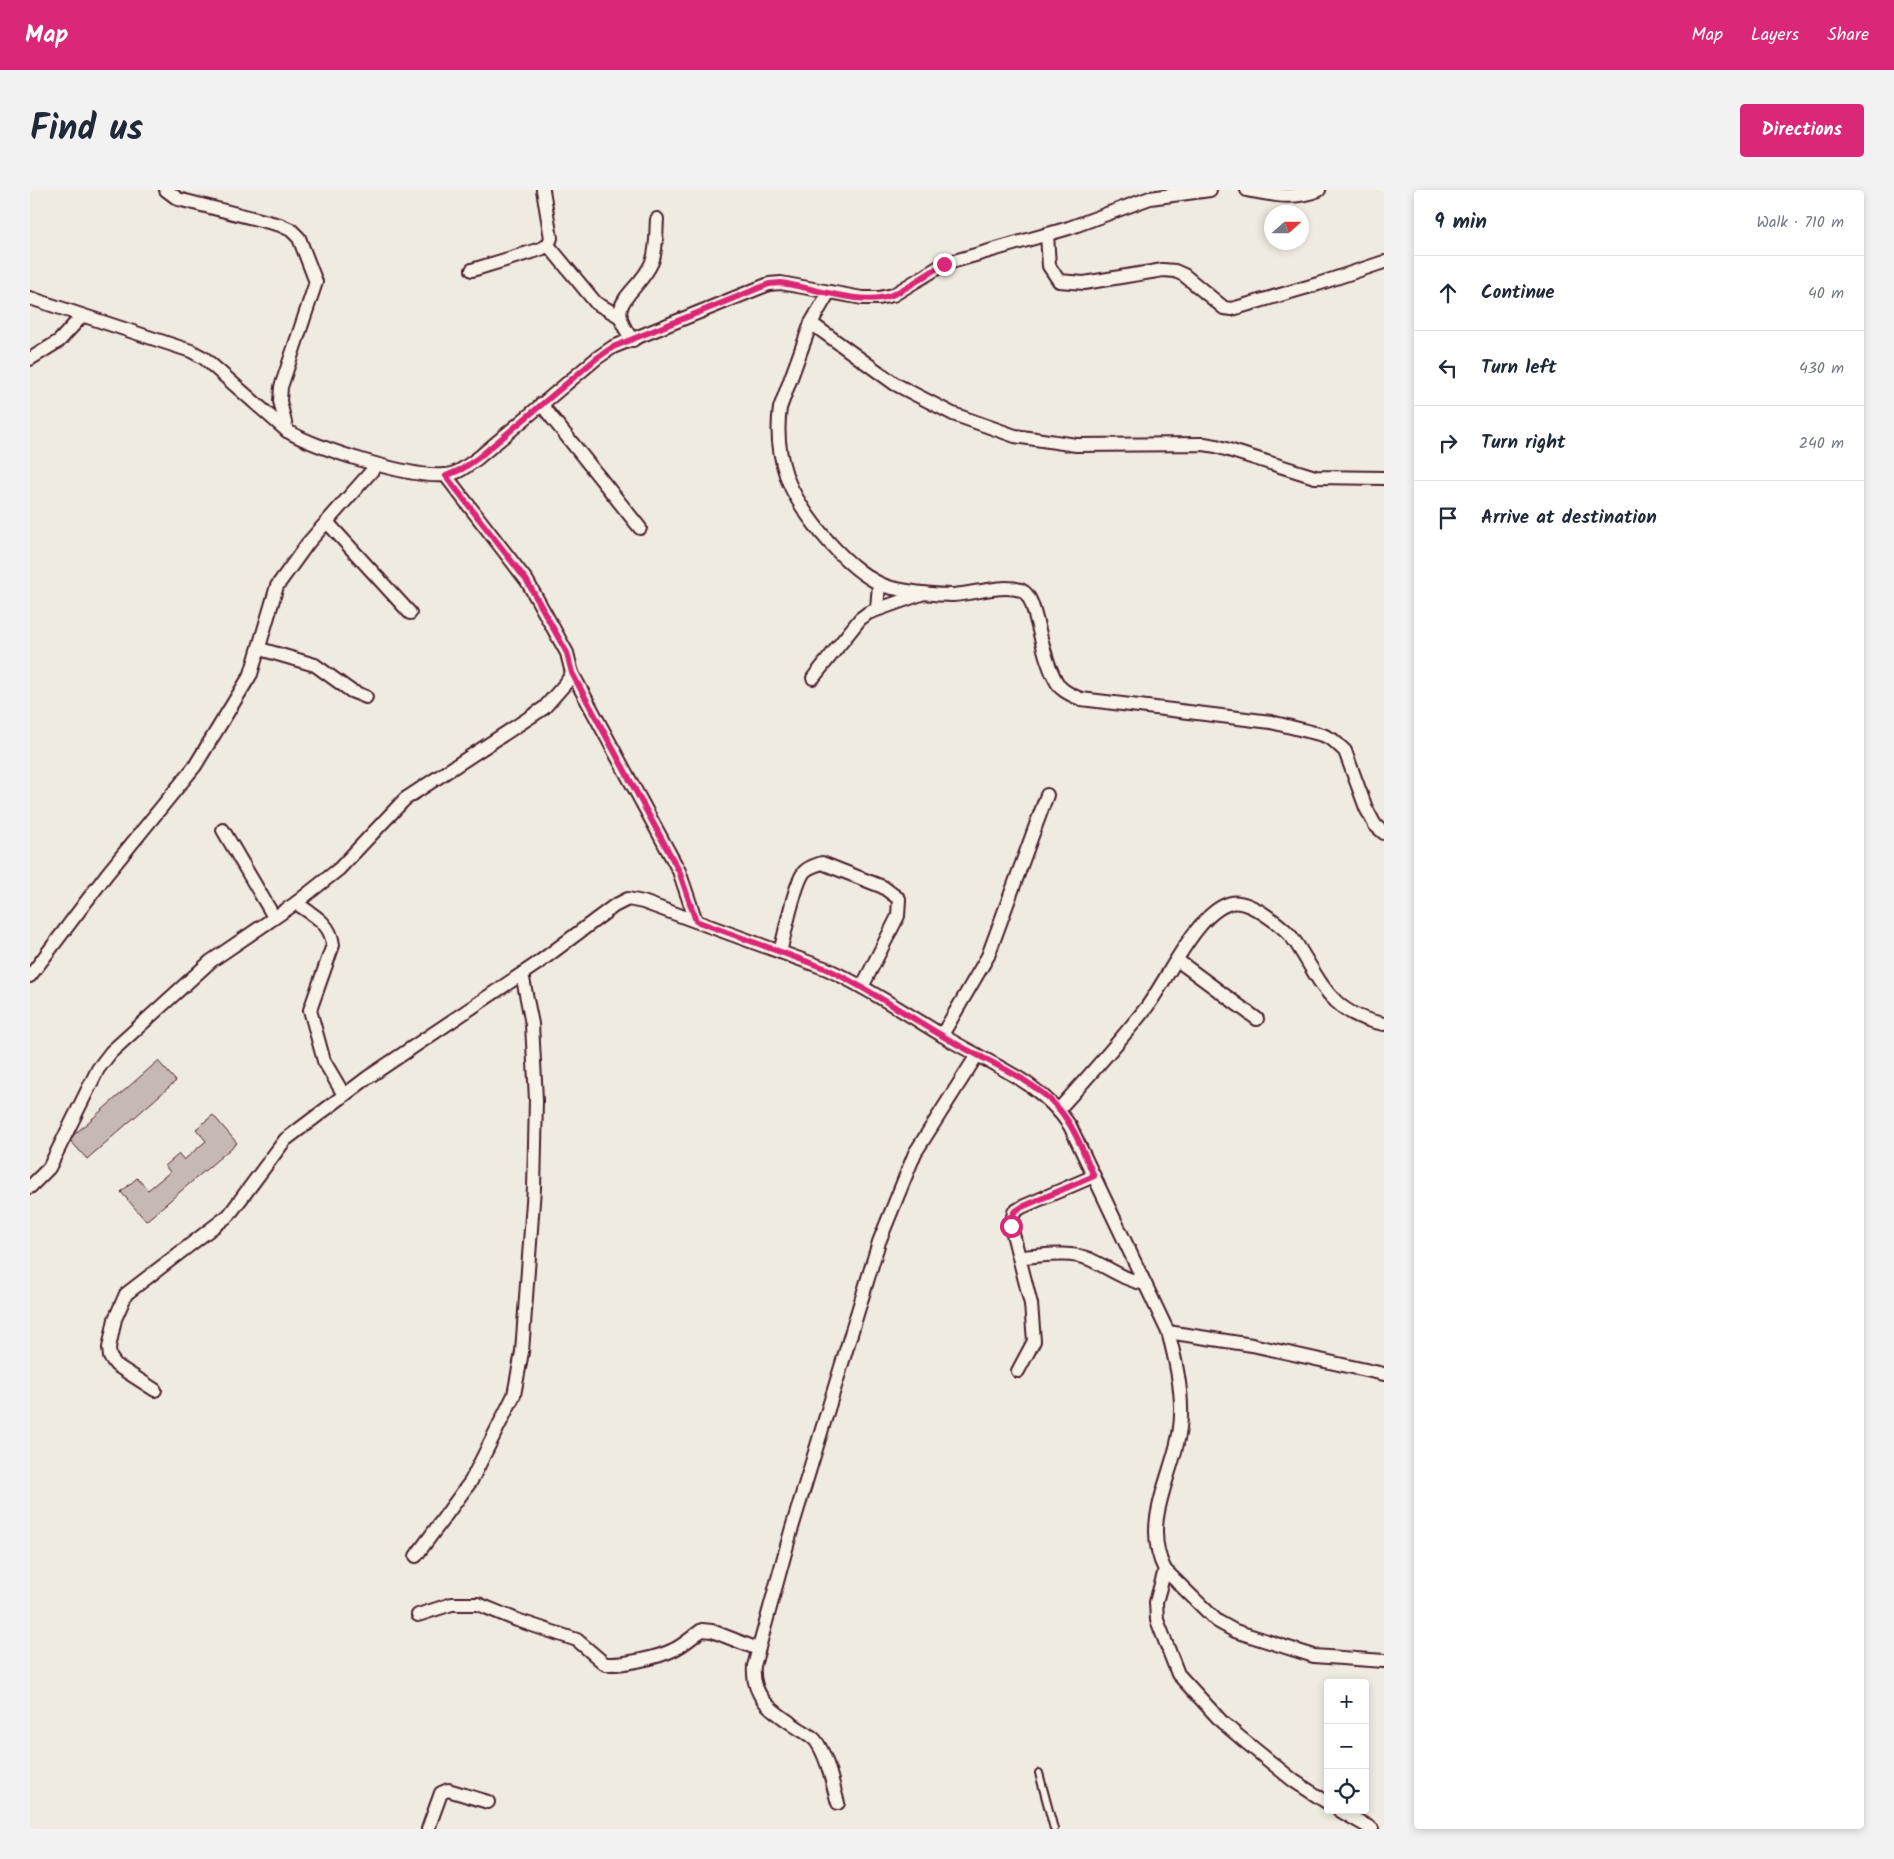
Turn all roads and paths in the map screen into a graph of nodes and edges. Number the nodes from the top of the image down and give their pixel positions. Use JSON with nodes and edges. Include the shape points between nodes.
{"nodes":[{"id":1,"x":166,"y":190,"type":"edge"},
{"id":2,"x":543,"y":190,"type":"edge"},
{"id":3,"x":1210,"y":190,"type":"edge"},
{"id":4,"x":1247,"y":190,"type":"edge"},
{"id":5,"x":1319,"y":190,"type":"edge"},
{"id":6,"x":657,"y":219,"type":"dead end"},
{"id":7,"x":1048,"y":234,"type":"junction"},
{"id":8,"x":548,"y":245,"type":"junction"},
{"id":9,"x":1384,"y":262,"type":"edge"},
{"id":10,"x":472,"y":270,"type":"dead end"},
{"id":11,"x":829,"y":292,"type":"junction"},
{"id":12,"x":30,"y":298,"type":"edge"},
{"id":13,"x":82,"y":316,"type":"junction"},
{"id":14,"x":619,"y":316,"type":"junction"},
{"id":15,"x":811,"y":323,"type":"junction"},
{"id":16,"x":633,"y":340,"type":"junction"},
{"id":17,"x":30,"y":358,"type":"edge"},
{"id":18,"x":541,"y":404,"type":"junction"},
{"id":19,"x":287,"y":432,"type":"junction"},
{"id":20,"x":378,"y":465,"type":"junction"},
{"id":21,"x":446,"y":476,"type":"junction"},
{"id":22,"x":1384,"y":478,"type":"edge"},
{"id":23,"x":327,"y":522,"type":"junction"},
{"id":24,"x":640,"y":528,"type":"dead end"},
{"id":25,"x":879,"y":584,"type":"junction"},
{"id":26,"x":928,"y":592,"type":"junction"},
{"id":27,"x":877,"y":609,"type":"junction"},
{"id":28,"x":410,"y":613,"type":"dead end"},
{"id":29,"x":260,"y":649,"type":"junction"},
{"id":30,"x":572,"y":673,"type":"junction"},
{"id":31,"x":813,"y":678,"type":"dead end"},
{"id":32,"x":366,"y":697,"type":"dead end"},
{"id":33,"x":1048,"y":795,"type":"dead end"},
{"id":34,"x":223,"y":830,"type":"dead end"},
{"id":35,"x":1384,"y":833,"type":"edge"},
{"id":36,"x":296,"y":903,"type":"junction"},
{"id":37,"x":274,"y":917,"type":"junction"},
{"id":38,"x":696,"y":921,"type":"junction"},
{"id":39,"x":780,"y":952,"type":"junction"},
{"id":40,"x":1177,"y":960,"type":"junction"},
{"id":41,"x":522,"y":974,"type":"junction"},
{"id":42,"x":30,"y":976,"type":"edge"},
{"id":43,"x":862,"y":987,"type":"junction"},
{"id":44,"x":1257,"y":1019,"type":"dead end"},
{"id":45,"x":1384,"y":1024,"type":"edge"},
{"id":46,"x":942,"y":1035,"type":"junction"},
{"id":47,"x":978,"y":1055,"type":"junction"},
{"id":48,"x":344,"y":1095,"type":"junction"},
{"id":49,"x":1059,"y":1108,"type":"junction"},
{"id":50,"x":1094,"y":1176,"type":"junction"},
{"id":51,"x":30,"y":1187,"type":"edge"},
{"id":52,"x":1020,"y":1257,"type":"junction"},
{"id":53,"x":1145,"y":1284,"type":"junction"},
{"id":54,"x":1168,"y":1332,"type":"junction"},
{"id":55,"x":1018,"y":1371,"type":"dead end"},
{"id":56,"x":1384,"y":1374,"type":"edge"},
{"id":57,"x":155,"y":1390,"type":"dead end"},
{"id":58,"x":416,"y":1556,"type":"dead end"},
{"id":59,"x":1165,"y":1570,"type":"junction"},
{"id":60,"x":418,"y":1615,"type":"dead end"},
{"id":61,"x":758,"y":1649,"type":"junction"},
{"id":62,"x":1384,"y":1660,"type":"edge"},
{"id":63,"x":1039,"y":1773,"type":"dead end"},
{"id":64,"x":1324,"y":1801,"type":"edge"},
{"id":65,"x":488,"y":1802,"type":"dead end"},
{"id":66,"x":838,"y":1803,"type":"dead end"},
{"id":67,"x":1346,"y":1814,"type":"edge"},
{"id":68,"x":428,"y":1829,"type":"edge"},
{"id":69,"x":1054,"y":1829,"type":"edge"},
{"id":70,"x":1372,"y":1829,"type":"edge"}],
"edges":[{"from":1,"to":19,"type":"street","via":[[178,199],[280,225],[299,238],[316,282],[281,387],[280,401]]},
{"from":2,"to":8,"type":"street","via":[[551,238]]},
{"from":3,"to":7,"type":"street","via":[[1150,198]]},
{"from":4,"to":5,"type":"street","via":[[1288,198]]},
{"from":6,"to":14,"type":"street","via":[[651,263],[621,304]]},
{"from":7,"to":9,"type":"street","via":[[1049,266],[1059,281],[1084,283],[1163,270],[1175,271],[1224,308],[1232,309]]},
{"from":7,"to":11,"type":"street","via":[[944,264],[893,295],[862,298]]},
{"from":8,"to":10,"type":"street"},
{"from":8,"to":14,"type":"street","via":[[596,302]]},
{"from":11,"to":15,"type":"street"},
{"from":11,"to":16,"type":"street","via":[[781,283],[769,284]]},
{"from":12,"to":13,"type":"street"},
{"from":13,"to":17,"type":"street","via":[[59,341]]},
{"from":13,"to":19,"type":"street","via":[[204,358]]},
{"from":14,"to":16,"type":"street","via":[[623,328]]},
{"from":15,"to":22,"type":"street","via":[[895,384],[953,414],[1015,436],[1076,445],[1204,444],[1315,477]]},
{"from":15,"to":25,"type":"street","via":[[780,408],[781,460],[786,478],[822,537]]},
{"from":16,"to":18,"type":"street","via":[[613,347],[597,358]]},
{"from":18,"to":21,"type":"street","via":[[478,458]]},
{"from":18,"to":24,"type":"street"},
{"from":19,"to":20,"type":"street"},
{"from":20,"to":21,"type":"street"},
{"from":20,"to":23,"type":"street"},
{"from":21,"to":30,"type":"street","via":[[527,581],[567,653]]},
{"from":23,"to":28,"type":"street"},
{"from":23,"to":29,"type":"street","via":[[277,586]]},
{"from":25,"to":26,"type":"street"},
{"from":25,"to":27,"type":"street"},
{"from":26,"to":27,"type":"street"},
{"from":26,"to":35,"type":"street","via":[[953,595],[1010,588],[1023,591],[1033,608],[1054,674],[1067,693],[1081,698],[1271,722],[1333,740],[1345,751],[1366,808],[1375,825]]},
{"from":27,"to":31,"type":"street","via":[[860,619]]},
{"from":29,"to":32,"type":"street","via":[[315,665],[351,691]]},
{"from":29,"to":42,"type":"street","via":[[251,674],[195,766]]},
{"from":30,"to":36,"type":"street","via":[[544,708],[406,799],[339,869]]},
{"from":30,"to":38,"type":"street","via":[[679,871]]},
{"from":33,"to":46,"type":"street","via":[[988,956]]},
{"from":34,"to":37,"type":"street"},
{"from":36,"to":37,"type":"street"},
{"from":36,"to":48,"type":"street","via":[[326,924],[332,935],[333,945],[310,1010],[324,1061]]},
{"from":37,"to":51,"type":"street","via":[[211,961],[111,1052],[98,1069],[49,1168]]},
{"from":38,"to":39,"type":"street"},
{"from":38,"to":41,"type":"street","via":[[643,902],[628,900],[614,906]]},
{"from":39,"to":43,"type":"street","via":[[827,969]]},
{"from":39,"to":43,"type":"street","via":[[804,872],[822,863],[883,887],[899,899],[898,916]]},
{"from":40,"to":44,"type":"street"},
{"from":40,"to":45,"type":"street","via":[[1193,934],[1222,907],[1242,903],[1295,940],[1329,995],[1340,1006],[1354,1016]]},
{"from":40,"to":49,"type":"street","via":[[1147,1006]]},
{"from":41,"to":48,"type":"street"},
{"from":41,"to":58,"type":"street","via":[[532,1024],[536,1100],[534,1188],[522,1352],[514,1395],[471,1481]]},
{"from":43,"to":46,"type":"street"},
{"from":46,"to":47,"type":"street"},
{"from":47,"to":49,"type":"street","via":[[1033,1086]]},
{"from":47,"to":61,"type":"street","via":[[919,1146],[879,1242]]},
{"from":48,"to":57,"type":"street","via":[[284,1140],[229,1215],[126,1294],[115,1319],[110,1356],[116,1364]]},
{"from":49,"to":50,"type":"street"},
{"from":50,"to":52,"type":"street","via":[[1014,1212],[1011,1226]]},
{"from":50,"to":53,"type":"street"},
{"from":52,"to":53,"type":"street","via":[[1076,1256],[1120,1277]]},
{"from":52,"to":55,"type":"street","via":[[1032,1304],[1034,1341]]},
{"from":53,"to":54,"type":"street"},
{"from":54,"to":56,"type":"street","via":[[1252,1345]]},
{"from":54,"to":59,"type":"street","via":[[1182,1414],[1154,1530]]},
{"from":59,"to":62,"type":"street","via":[[1217,1621],[1235,1631],[1314,1656]]},
{"from":59,"to":64,"type":"street","via":[[1156,1602],[1157,1620],[1178,1674],[1222,1722],[1294,1782]]},
{"from":60,"to":61,"type":"street","via":[[452,1604],[478,1604],[577,1640],[605,1664],[615,1665],[674,1650],[702,1630],[712,1630]]},
{"from":61,"to":66,"type":"street","via":[[754,1687],[773,1711],[815,1739],[822,1751]]},
{"from":63,"to":69,"type":"lane"},
{"from":65,"to":68,"type":"street","via":[[448,1790],[441,1793]]},
{"from":67,"to":70,"type":"street"}]}
